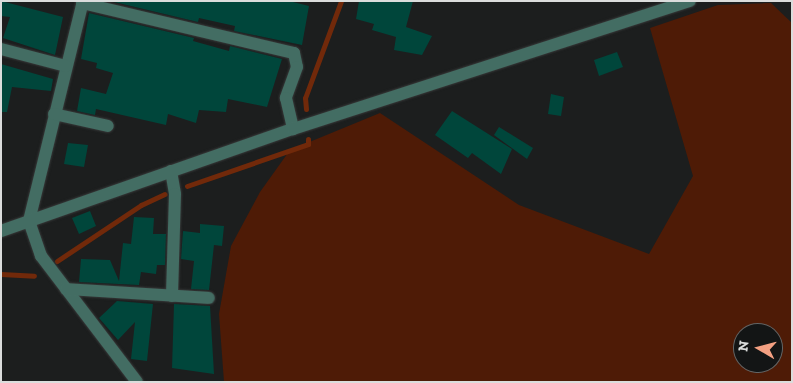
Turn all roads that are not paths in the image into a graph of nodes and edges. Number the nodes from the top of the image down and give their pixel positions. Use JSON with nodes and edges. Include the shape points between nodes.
{"nodes":[{"id":1,"x":690,"y":1,"type":"edge"},
{"id":2,"x":83,"y":2,"type":"edge"},
{"id":3,"x":1,"y":49,"type":"edge"},
{"id":4,"x":66,"y":66,"type":"junction"},
{"id":5,"x":54,"y":114,"type":"junction"},
{"id":6,"x":108,"y":126,"type":"dead end"},
{"id":7,"x":293,"y":129,"type":"junction"},
{"id":8,"x":171,"y":171,"type":"junction"},
{"id":9,"x":30,"y":221,"type":"junction"},
{"id":10,"x":1,"y":231,"type":"edge"},
{"id":11,"x":66,"y":289,"type":"junction"},
{"id":12,"x":172,"y":296,"type":"junction"},
{"id":13,"x":209,"y":298,"type":"dead end"},
{"id":14,"x":137,"y":382,"type":"edge"}],
"edges":[{"from":1,"to":7,"type":"street"},
{"from":2,"to":4,"type":"street"},
{"from":2,"to":7,"type":"street","via":[[294,53],[297,67],[286,98]]},
{"from":3,"to":4,"type":"street"},
{"from":4,"to":5,"type":"street"},
{"from":5,"to":6,"type":"street"},
{"from":5,"to":9,"type":"street"},
{"from":7,"to":8,"type":"street"},
{"from":8,"to":9,"type":"street"},
{"from":8,"to":12,"type":"street","via":[[175,194]]},
{"from":9,"to":10,"type":"street"},
{"from":9,"to":11,"type":"street","via":[[41,256]]},
{"from":11,"to":12,"type":"street"},
{"from":11,"to":14,"type":"street"},
{"from":12,"to":13,"type":"street"}]}
